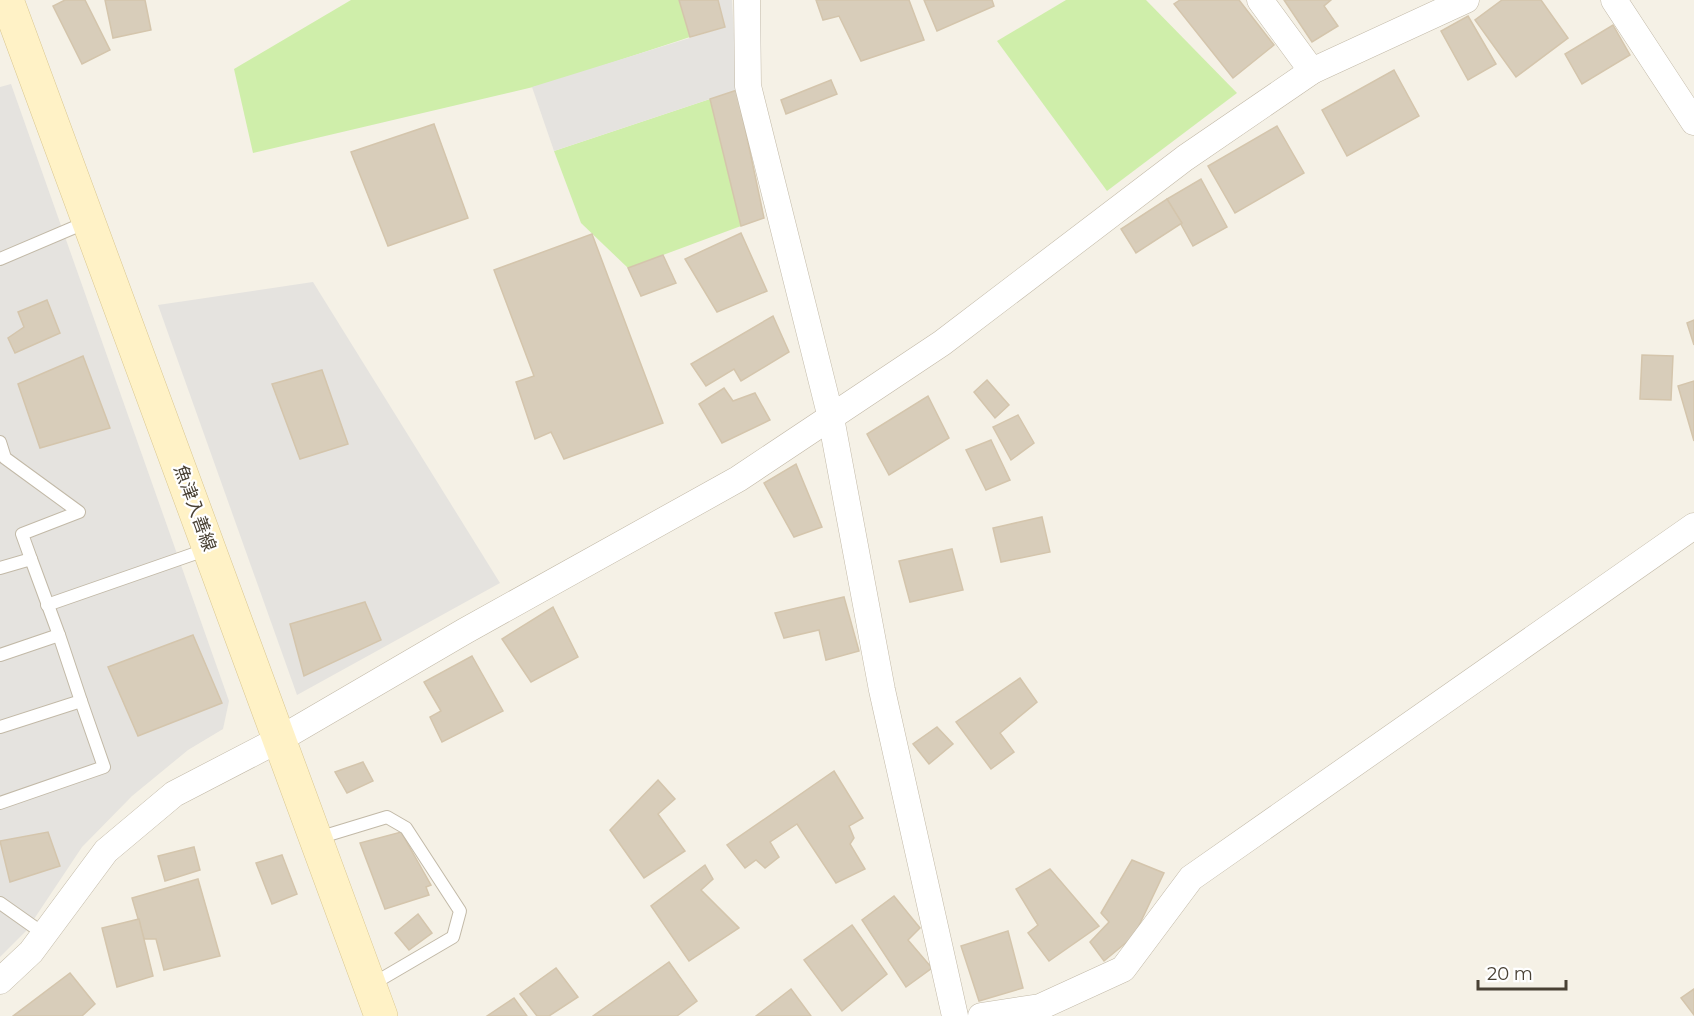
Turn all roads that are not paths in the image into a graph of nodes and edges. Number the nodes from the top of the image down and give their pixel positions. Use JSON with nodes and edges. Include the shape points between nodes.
{"nodes":[{"id":1,"x":8,"y":0,"type":"edge"},
{"id":2,"x":747,"y":0,"type":"edge"},
{"id":3,"x":1260,"y":0,"type":"edge"},
{"id":4,"x":1466,"y":0,"type":"edge"},
{"id":5,"x":1614,"y":0,"type":"edge"},
{"id":6,"x":1312,"y":71,"type":"junction"},
{"id":7,"x":1694,"y":122,"type":"edge"},
{"id":8,"x":88,"y":221,"type":"junction"},
{"id":9,"x":0,"y":259,"type":"edge"},
{"id":10,"x":831,"y":418,"type":"junction"},
{"id":11,"x":0,"y":442,"type":"edge"},
{"id":12,"x":1694,"y":526,"type":"edge"},
{"id":13,"x":210,"y":549,"type":"junction"},
{"id":14,"x":31,"y":559,"type":"junction"},
{"id":15,"x":0,"y":568,"type":"edge"},
{"id":16,"x":47,"y":605,"type":"junction"},
{"id":17,"x":59,"y":635,"type":"junction"},
{"id":18,"x":0,"y":655,"type":"edge"},
{"id":19,"x":81,"y":701,"type":"junction"},
{"id":20,"x":0,"y":727,"type":"edge"},
{"id":21,"x":280,"y":739,"type":"junction"},
{"id":22,"x":0,"y":803,"type":"edge"},
{"id":23,"x":316,"y":838,"type":"junction"},
{"id":24,"x":0,"y":903,"type":"edge"},
{"id":25,"x":45,"y":934,"type":"junction"},
{"id":26,"x":0,"y":981,"type":"edge"},
{"id":27,"x":370,"y":986,"type":"junction"},
{"id":28,"x":381,"y":1016,"type":"edge"},
{"id":29,"x":956,"y":1016,"type":"edge"},
{"id":30,"x":981,"y":1016,"type":"edge"}],
"edges":[{"from":1,"to":8,"type":"main road","name":"魚津入善線"},
{"from":2,"to":10,"type":"street","via":[[748,86]]},
{"from":3,"to":6,"type":"street"},
{"from":4,"to":6,"type":"street"},
{"from":5,"to":7,"type":"street"},
{"from":6,"to":10,"type":"street","via":[[1185,158],[942,343]]},
{"from":8,"to":9,"type":"lane"},
{"from":8,"to":13,"type":"main road","name":"魚津入善線"},
{"from":10,"to":21,"type":"street","via":[[738,479]]},
{"from":10,"to":29,"type":"street","via":[[882,690]]},
{"from":11,"to":14,"type":"lane","via":[[6,458],[79,513],[21,534]]},
{"from":12,"to":30,"type":"street","via":[[1191,878],[1123,969],[1040,1006]]},
{"from":13,"to":16,"type":"lane"},
{"from":13,"to":21,"type":"main road","name":"魚津入善線"},
{"from":14,"to":15,"type":"lane"},
{"from":14,"to":16,"type":"lane"},
{"from":16,"to":17,"type":"lane"},
{"from":17,"to":18,"type":"lane"},
{"from":17,"to":19,"type":"lane"},
{"from":19,"to":20,"type":"lane"},
{"from":19,"to":22,"type":"lane","via":[[104,767]]},
{"from":21,"to":23,"type":"main road","name":"魚津入善線"},
{"from":21,"to":25,"type":"street","via":[[174,794],[106,851]]},
{"from":23,"to":27,"type":"main road","name":"魚津入善線"},
{"from":23,"to":27,"type":"lane","via":[[387,817],[406,828],[460,911],[453,937]]},
{"from":24,"to":25,"type":"lane"},
{"from":25,"to":26,"type":"street"},
{"from":27,"to":28,"type":"main road","name":"魚津入善線"}]}
